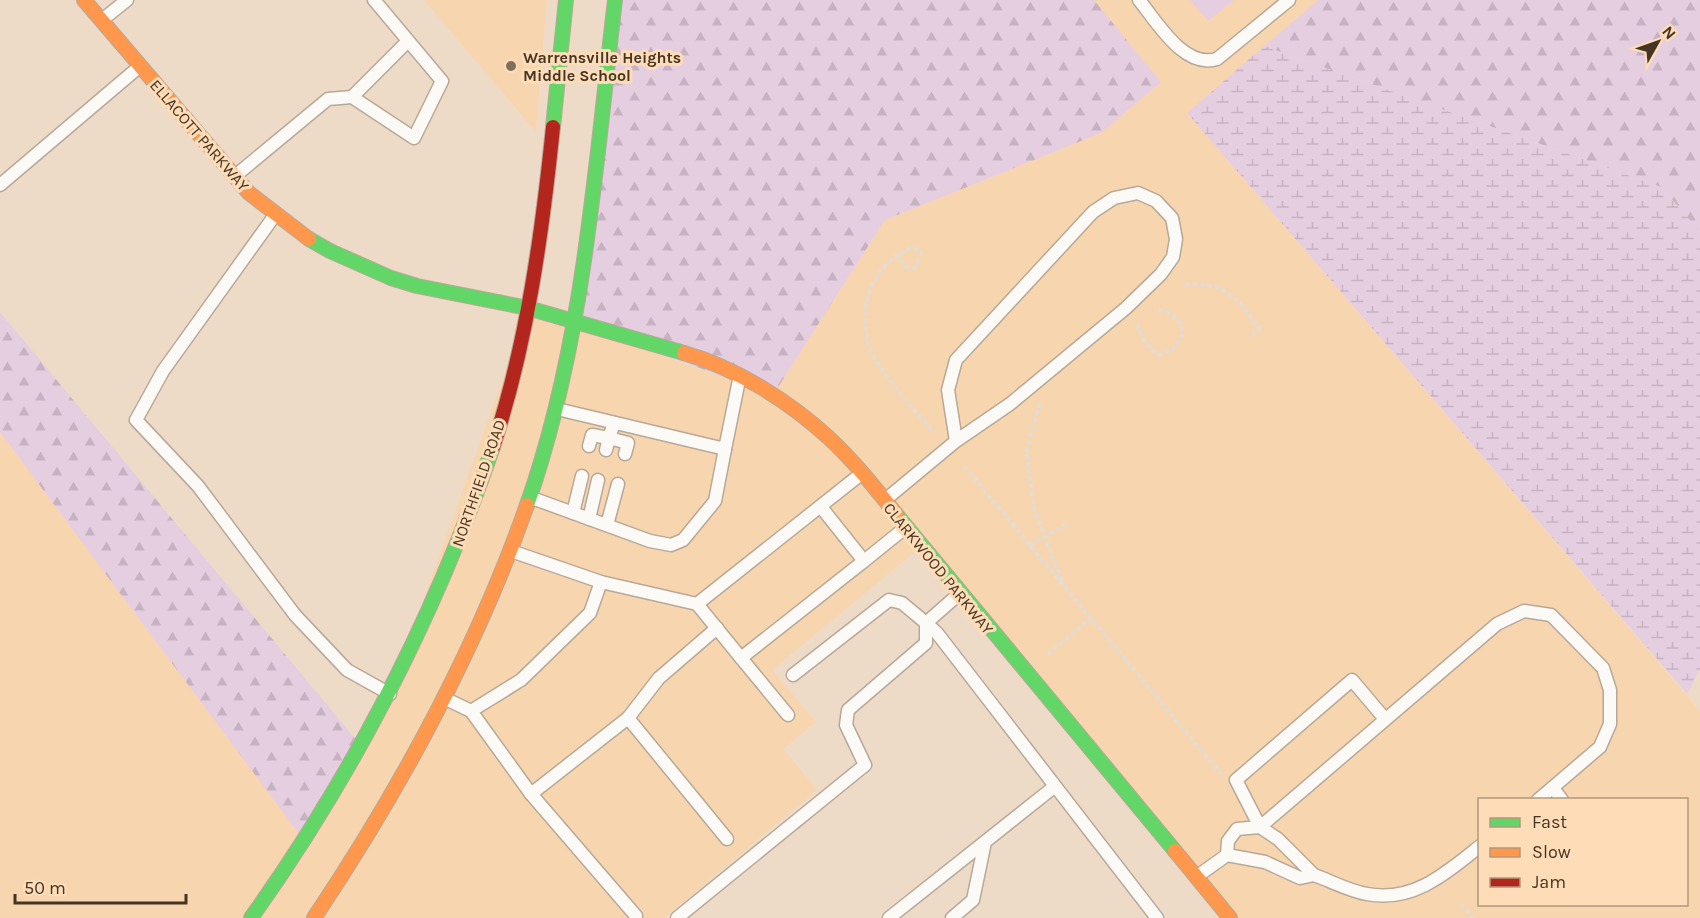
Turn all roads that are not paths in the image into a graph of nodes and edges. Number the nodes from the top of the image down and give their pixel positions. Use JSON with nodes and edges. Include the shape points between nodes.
{"nodes":[{"id":1,"x":84,"y":0,"type":"edge"},
{"id":2,"x":127,"y":0,"type":"edge"},
{"id":3,"x":374,"y":0,"type":"edge"},
{"id":4,"x":566,"y":0,"type":"edge"},
{"id":5,"x":615,"y":0,"type":"edge"},
{"id":6,"x":1139,"y":0,"type":"edge"},
{"id":7,"x":1289,"y":0,"type":"edge"},
{"id":8,"x":101,"y":21,"type":"junction"},
{"id":9,"x":408,"y":41,"type":"junction"},
{"id":10,"x":140,"y":66,"type":"junction"},
{"id":11,"x":352,"y":97,"type":"junction"},
{"id":12,"x":234,"y":177,"type":"junction"},
{"id":13,"x":0,"y":185,"type":"edge"},
{"id":14,"x":275,"y":214,"type":"junction"},
{"id":15,"x":528,"y":308,"type":"junction"},
{"id":16,"x":574,"y":322,"type":"junction"},
{"id":17,"x":740,"y":376,"type":"junction"},
{"id":18,"x":555,"y":409,"type":"junction"},
{"id":19,"x":614,"y":423,"type":"junction"},
{"id":20,"x":956,"y":441,"type":"junction"},
{"id":21,"x":607,"y":444,"type":"junction"},
{"id":22,"x":589,"y":446,"type":"dead end"},
{"id":23,"x":725,"y":449,"type":"junction"},
{"id":24,"x":625,"y":454,"type":"dead end"},
{"id":25,"x":861,"y":473,"type":"junction"},
{"id":26,"x":582,"y":476,"type":"dead end"},
{"id":27,"x":598,"y":480,"type":"dead end"},
{"id":28,"x":618,"y":484,"type":"dead end"},
{"id":29,"x":528,"y":496,"type":"junction"},
{"id":30,"x":884,"y":500,"type":"junction"},
{"id":31,"x":821,"y":507,"type":"junction"},
{"id":32,"x":573,"y":513,"type":"junction"},
{"id":33,"x":588,"y":519,"type":"junction"},
{"id":34,"x":607,"y":525,"type":"junction"},
{"id":35,"x":906,"y":528,"type":"junction"},
{"id":36,"x":509,"y":550,"type":"junction"},
{"id":37,"x":864,"y":561,"type":"junction"},
{"id":38,"x":601,"y":582,"type":"junction"},
{"id":39,"x":959,"y":594,"type":"junction"},
{"id":40,"x":697,"y":604,"type":"junction"},
{"id":41,"x":926,"y":623,"type":"junction"},
{"id":42,"x":717,"y":628,"type":"junction"},
{"id":43,"x":741,"y":658,"type":"junction"},
{"id":44,"x":794,"y":675,"type":"dead end"},
{"id":45,"x":392,"y":695,"type":"junction"},
{"id":46,"x":446,"y":699,"type":"junction"},
{"id":47,"x":471,"y":711,"type":"junction"},
{"id":48,"x":788,"y":716,"type":"dead end"},
{"id":49,"x":628,"y":718,"type":"junction"},
{"id":50,"x":1385,"y":719,"type":"junction"},
{"id":51,"x":1054,"y":787,"type":"junction"},
{"id":52,"x":1553,"y":788,"type":"junction"},
{"id":53,"x":531,"y":794,"type":"junction"},
{"id":54,"x":1540,"y":798,"type":"edge"},
{"id":55,"x":1560,"y":798,"type":"edge"},
{"id":56,"x":1260,"y":827,"type":"junction"},
{"id":57,"x":727,"y":839,"type":"dead end"},
{"id":58,"x":985,"y":842,"type":"junction"},
{"id":59,"x":1478,"y":847,"type":"edge"},
{"id":60,"x":1227,"y":855,"type":"junction"},
{"id":61,"x":1314,"y":875,"type":"junction"},
{"id":62,"x":1196,"y":877,"type":"junction"},
{"id":63,"x":636,"y":916,"type":"dead end"},
{"id":64,"x":252,"y":918,"type":"edge"},
{"id":65,"x":314,"y":918,"type":"edge"},
{"id":66,"x":677,"y":918,"type":"edge"},
{"id":67,"x":889,"y":918,"type":"edge"},
{"id":68,"x":952,"y":918,"type":"edge"},
{"id":69,"x":1157,"y":918,"type":"edge"},
{"id":70,"x":1230,"y":918,"type":"edge"}],
"edges":[{"from":1,"to":8,"type":"main road","name":"ELLACOTT PARKWAY"},
{"from":2,"to":8,"type":"lane"},
{"from":3,"to":9,"type":"lane"},
{"from":4,"to":15,"type":"main road","name":"NORTHFIELD ROAD","via":[[545,205]]},
{"from":5,"to":16,"type":"main road"},
{"from":6,"to":7,"type":"lane","via":[[1185,52],[1197,61],[1208,62],[1217,59]]},
{"from":8,"to":10,"type":"main road","name":"ELLACOTT PARKWAY"},
{"from":9,"to":11,"type":"lane"},
{"from":9,"to":11,"type":"lane","via":[[442,81],[414,138]]},
{"from":10,"to":12,"type":"main road","name":"ELLACOTT PARKWAY"},
{"from":10,"to":13,"type":"lane"},
{"from":11,"to":12,"type":"lane","via":[[328,99]]},
{"from":12,"to":14,"type":"main road","name":"ELLACOTT PARKWAY"},
{"from":14,"to":15,"type":"main road","name":"ELLACOTT PARKWAY","via":[[330,251],[391,278]]},
{"from":14,"to":45,"type":"lane","via":[[163,371],[136,420],[198,486],[295,615],[347,670]]},
{"from":15,"to":16,"type":"main road","name":"ELLACOTT PARKWAY"},
{"from":15,"to":45,"type":"main road","name":"NORTHFIELD ROAD","via":[[519,355],[474,501]]},
{"from":16,"to":17,"type":"main road","name":"CLARKWOOD PARKWAY","via":[[706,359]]},
{"from":16,"to":18,"type":"main road"},
{"from":17,"to":23,"type":"lane"},
{"from":17,"to":25,"type":"main road","name":"CLARKWOOD PARKWAY","via":[[773,395],[829,438]]},
{"from":18,"to":19,"type":"lane"},
{"from":18,"to":29,"type":"main road"},
{"from":19,"to":21,"type":"lane"},
{"from":19,"to":23,"type":"lane"},
{"from":20,"to":20,"type":"lane","via":[[1010,404],[1161,274],[1173,257],[1176,239],[1172,218],[1156,201],[1138,193],[1114,198],[1093,212],[956,360],[948,390]]},
{"from":20,"to":30,"type":"lane"},
{"from":21,"to":22,"type":"lane","via":[[592,435]]},
{"from":21,"to":24,"type":"lane","via":[[628,443]]},
{"from":23,"to":34,"type":"lane","via":[[715,501],[683,540],[671,545],[650,541]]},
{"from":25,"to":30,"type":"main road","name":"CLARKWOOD PARKWAY"},
{"from":25,"to":31,"type":"lane"},
{"from":26,"to":32,"type":"lane"},
{"from":27,"to":33,"type":"lane"},
{"from":28,"to":34,"type":"lane"},
{"from":29,"to":32,"type":"lane"},
{"from":29,"to":36,"type":"main road"},
{"from":30,"to":35,"type":"main road","name":"CLARKWOOD PARKWAY"},
{"from":31,"to":37,"type":"lane"},
{"from":31,"to":40,"type":"lane"},
{"from":32,"to":33,"type":"lane"},
{"from":33,"to":34,"type":"lane"},
{"from":35,"to":37,"type":"lane"},
{"from":35,"to":39,"type":"main road","name":"CLARKWOOD PARKWAY"},
{"from":36,"to":38,"type":"lane"},
{"from":36,"to":46,"type":"main road"},
{"from":37,"to":43,"type":"lane"},
{"from":38,"to":40,"type":"lane"},
{"from":38,"to":47,"type":"lane","via":[[590,614],[521,681]]},
{"from":39,"to":41,"type":"lane"},
{"from":39,"to":62,"type":"main road","name":"CLARKWOOD PARKWAY"},
{"from":40,"to":42,"type":"lane"},
{"from":41,"to":44,"type":"lane","via":[[902,603],[890,600]]},
{"from":41,"to":51,"type":"lane"},
{"from":41,"to":66,"type":"lane","via":[[926,642],[848,710],[846,724],[865,765]]},
{"from":42,"to":43,"type":"lane"},
{"from":42,"to":49,"type":"lane","via":[[659,678]]},
{"from":43,"to":48,"type":"lane"},
{"from":45,"to":64,"type":"main road","name":"NORTHFIELD ROAD","via":[[326,809]]},
{"from":46,"to":47,"type":"lane"},
{"from":46,"to":65,"type":"main road","via":[[394,796]]},
{"from":47,"to":53,"type":"lane"},
{"from":49,"to":53,"type":"lane"},
{"from":49,"to":57,"type":"lane"},
{"from":50,"to":52,"type":"lane","via":[[1497,624],[1524,611],[1551,615],[1603,668],[1610,690],[1610,724],[1600,747]]},
{"from":50,"to":56,"type":"lane"},
{"from":50,"to":56,"type":"lane","via":[[1352,680],[1236,780]]},
{"from":51,"to":58,"type":"lane"},
{"from":51,"to":69,"type":"lane"},
{"from":52,"to":54,"type":"lane"},
{"from":52,"to":55,"type":"lane"},
{"from":53,"to":63,"type":"lane"},
{"from":56,"to":60,"type":"lane","via":[[1237,829],[1228,841]]},
{"from":56,"to":61,"type":"lane"},
{"from":58,"to":67,"type":"lane"},
{"from":58,"to":68,"type":"lane","via":[[973,900]]},
{"from":59,"to":61,"type":"lane","via":[[1436,881],[1402,895],[1367,894]]},
{"from":60,"to":61,"type":"lane","via":[[1265,862],[1300,878]]},
{"from":60,"to":62,"type":"lane"},
{"from":62,"to":70,"type":"main road","name":"CLARKWOOD PARKWAY"}]}
